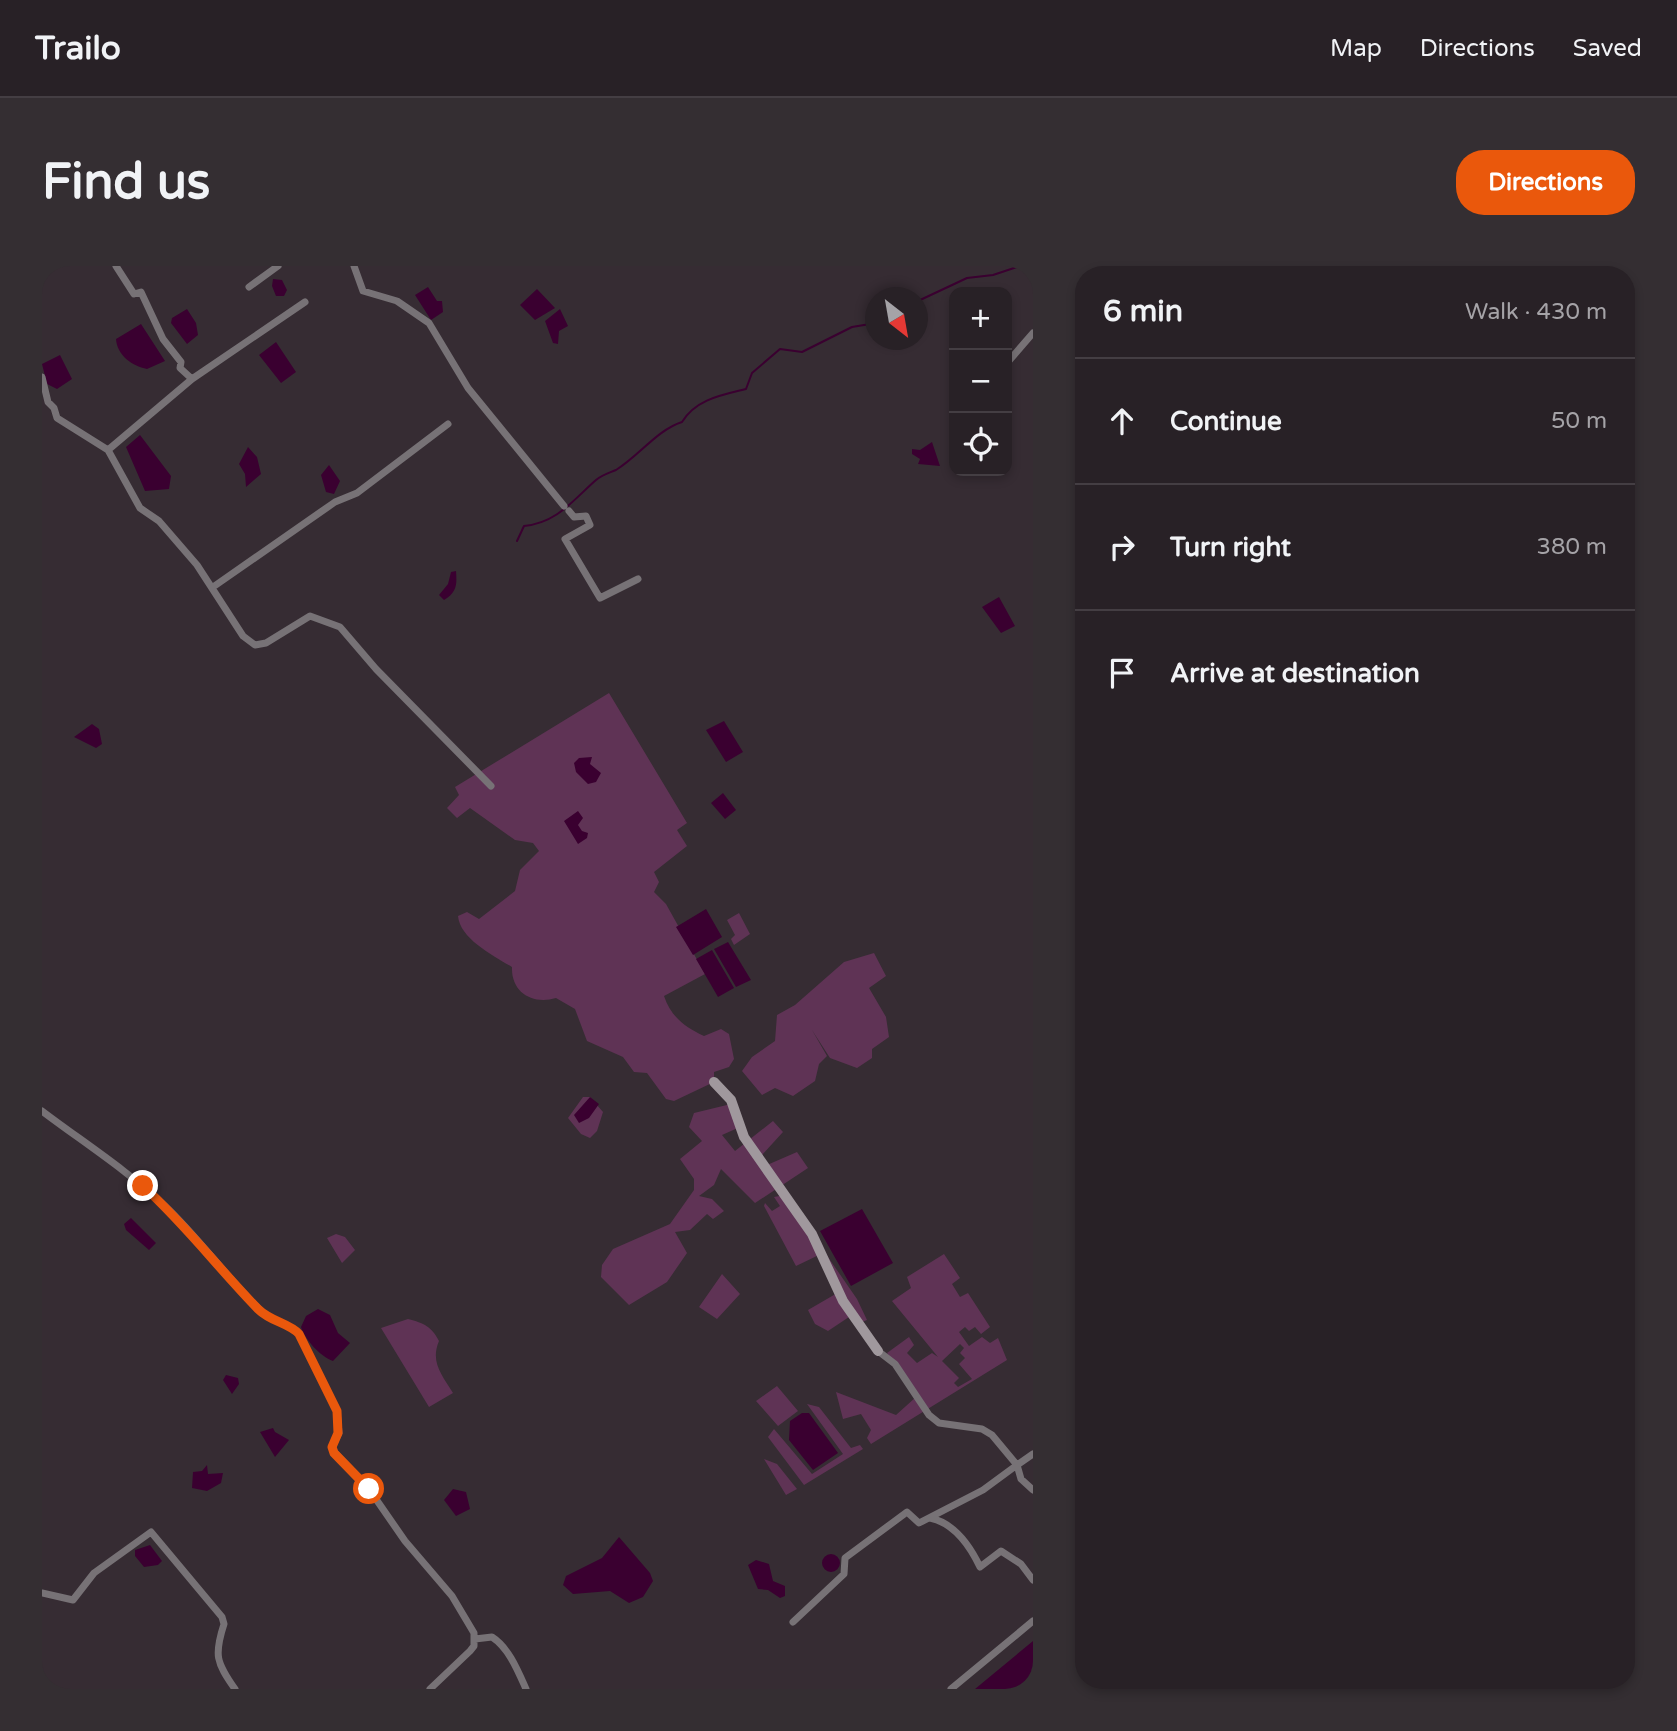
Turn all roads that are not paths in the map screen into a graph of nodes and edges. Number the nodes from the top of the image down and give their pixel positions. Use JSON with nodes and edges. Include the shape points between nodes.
{"nodes":[{"id":1,"x":116,"y":266,"type":"edge"},
{"id":2,"x":278,"y":266,"type":"edge"},
{"id":3,"x":354,"y":266,"type":"edge"},
{"id":4,"x":249,"y":287,"type":"dead end"},
{"id":5,"x":305,"y":302,"type":"dead end"},
{"id":6,"x":1033,"y":332,"type":"edge"},
{"id":7,"x":1012,"y":357,"type":"edge"},
{"id":8,"x":42,"y":377,"type":"edge"},
{"id":9,"x":192,"y":379,"type":"junction"},
{"id":10,"x":448,"y":424,"type":"dead end"},
{"id":11,"x":108,"y":450,"type":"junction"},
{"id":12,"x":638,"y":579,"type":"dead end"},
{"id":13,"x":214,"y":587,"type":"junction"},
{"id":14,"x":491,"y":786,"type":"dead end"},
{"id":15,"x":714,"y":1083,"type":"dead end"},
{"id":16,"x":42,"y":1111,"type":"edge"},
{"id":17,"x":878,"y":1351,"type":"joint"},
{"id":18,"x":1033,"y":1454,"type":"edge"},
{"id":19,"x":1017,"y":1465,"type":"junction"},
{"id":20,"x":1033,"y":1490,"type":"edge"},
{"id":21,"x":930,"y":1518,"type":"junction"},
{"id":22,"x":1033,"y":1580,"type":"edge"},
{"id":23,"x":42,"y":1593,"type":"edge"},
{"id":24,"x":1033,"y":1621,"type":"edge"},
{"id":25,"x":793,"y":1622,"type":"dead end"},
{"id":26,"x":475,"y":1639,"type":"junction"},
{"id":27,"x":235,"y":1689,"type":"edge"},
{"id":28,"x":430,"y":1689,"type":"edge"},
{"id":29,"x":526,"y":1689,"type":"edge"},
{"id":30,"x":951,"y":1689,"type":"edge"}],
"edges":[{"from":1,"to":9,"type":"street","via":[[134,294],[141,292],[163,339]]},
{"from":2,"to":4,"type":"street"},
{"from":3,"to":12,"type":"street","via":[[363,291],[397,302],[429,323],[468,388],[574,517],[586,516],[590,525],[565,538],[600,598]]},
{"from":5,"to":9,"type":"street"},
{"from":6,"to":7,"type":"street"},
{"from":8,"to":11,"type":"street","via":[[57,418]]},
{"from":9,"to":11,"type":"street"},
{"from":10,"to":13,"type":"street","via":[[357,493],[335,502]]},
{"from":11,"to":13,"type":"street","via":[[140,508],[159,521]]},
{"from":13,"to":14,"type":"street","via":[[243,636],[255,645],[310,616],[340,627]]},
{"from":15,"to":17,"type":"street","via":[[731,1100],[744,1137],[812,1234],[843,1301]]},
{"from":16,"to":26,"type":"street","via":[[143,1186],[259,1310],[299,1334],[337,1411],[334,1453],[369,1489],[452,1596]]},
{"from":17,"to":19,"type":"street","via":[[895,1364],[929,1415],[939,1423],[982,1429]]},
{"from":18,"to":19,"type":"street"},
{"from":19,"to":20,"type":"street","via":[[1021,1479]]},
{"from":19,"to":21,"type":"street","via":[[983,1490]]},
{"from":21,"to":22,"type":"street","via":[[946,1521],[973,1551],[980,1567],[1001,1551],[1021,1564]]},
{"from":21,"to":25,"type":"street","via":[[919,1524],[907,1513],[882,1529],[845,1559],[844,1574]]},
{"from":23,"to":27,"type":"street","via":[[73,1600],[94,1573],[151,1532],[222,1617],[217,1657]]},
{"from":24,"to":30,"type":"street"},
{"from":26,"to":28,"type":"street","via":[[459,1664]]},
{"from":26,"to":29,"type":"street","via":[[498,1640]]}]}
